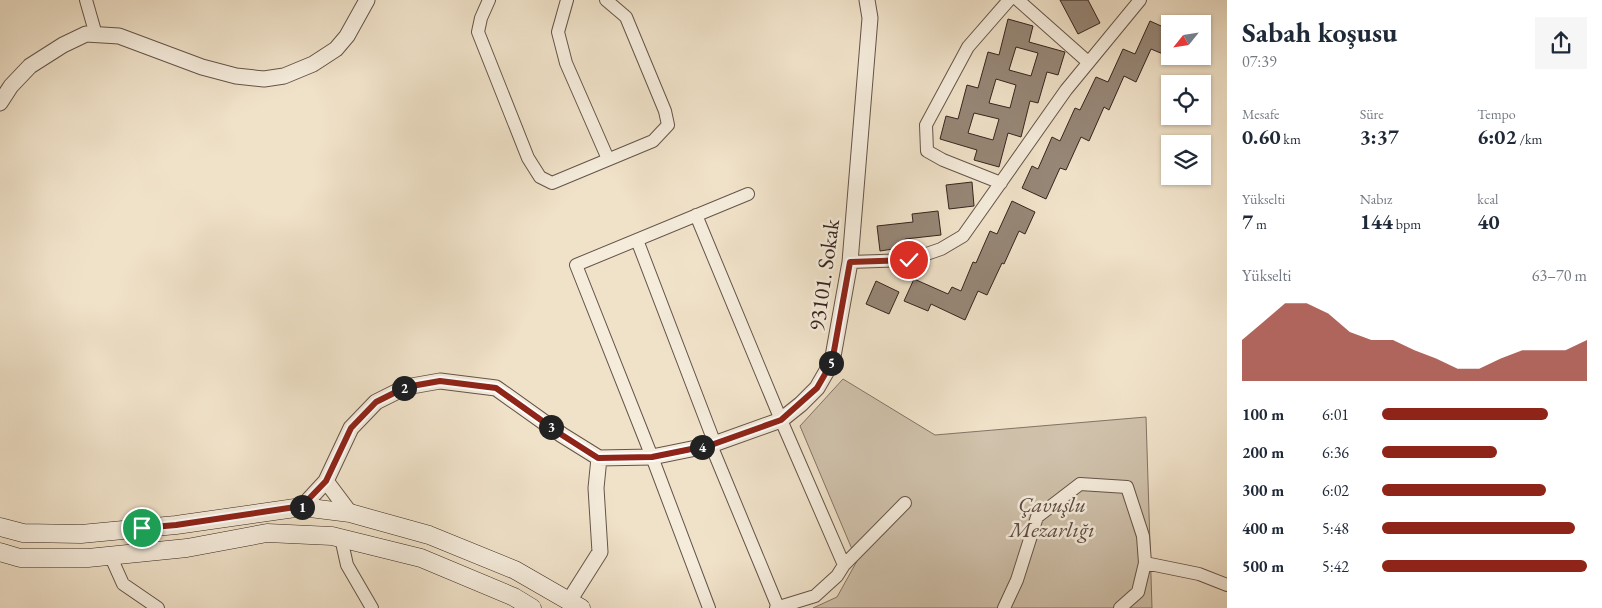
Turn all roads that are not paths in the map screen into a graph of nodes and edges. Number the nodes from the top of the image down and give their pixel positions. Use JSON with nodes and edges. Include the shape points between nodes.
{"nodes":[{"id":1,"x":86,"y":0,"type":"edge"},
{"id":2,"x":367,"y":0,"type":"edge"},
{"id":3,"x":489,"y":0,"type":"edge"},
{"id":4,"x":567,"y":0,"type":"edge"},
{"id":5,"x":606,"y":0,"type":"edge"},
{"id":6,"x":867,"y":0,"type":"edge"},
{"id":7,"x":1008,"y":0,"type":"edge"},
{"id":8,"x":1018,"y":0,"type":"edge"},
{"id":9,"x":1140,"y":0,"type":"edge"},
{"id":10,"x":96,"y":35,"type":"junction"},
{"id":11,"x":1088,"y":62,"type":"junction"},
{"id":12,"x":0,"y":103,"type":"edge"},
{"id":13,"x":608,"y":159,"type":"junction"},
{"id":14,"x":1000,"y":183,"type":"junction"},
{"id":15,"x":748,"y":194,"type":"dead end"},
{"id":16,"x":696,"y":215,"type":"junction"},
{"id":17,"x":637,"y":240,"type":"junction"},
{"id":18,"x":850,"y":262,"type":"junction"},
{"id":19,"x":781,"y":420,"type":"junction"},
{"id":20,"x":713,"y":445,"type":"junction"},
{"id":21,"x":652,"y":457,"type":"junction"},
{"id":22,"x":598,"y":458,"type":"junction"},
{"id":23,"x":326,"y":481,"type":"junction"},
{"id":24,"x":905,"y":503,"type":"dead end"},
{"id":25,"x":302,"y":506,"type":"junction"},
{"id":26,"x":350,"y":513,"type":"junction"},
{"id":27,"x":0,"y":526,"type":"edge"},
{"id":28,"x":341,"y":538,"type":"junction"},
{"id":29,"x":0,"y":552,"type":"edge"},
{"id":30,"x":110,"y":555,"type":"junction"},
{"id":31,"x":1145,"y":564,"type":"junction"},
{"id":32,"x":844,"y":565,"type":"junction"},
{"id":33,"x":1227,"y":585,"type":"edge"},
{"id":34,"x":575,"y":604,"type":"edge"},
{"id":35,"x":158,"y":608,"type":"edge"},
{"id":36,"x":372,"y":608,"type":"edge"},
{"id":37,"x":532,"y":608,"type":"edge"},
{"id":38,"x":709,"y":608,"type":"edge"},
{"id":39,"x":777,"y":608,"type":"edge"},
{"id":40,"x":1004,"y":608,"type":"edge"},
{"id":41,"x":1120,"y":608,"type":"edge"}],
"edges":[{"from":1,"to":10,"type":"street"},
{"from":2,"to":10,"type":"street","via":[[347,36],[336,48],[313,64],[284,76],[264,79],[202,67],[119,36]]},
{"from":3,"to":13,"type":"street","via":[[478,32],[528,158],[540,176],[552,183]]},
{"from":4,"to":13,"type":"street","via":[[558,32],[566,63]]},
{"from":5,"to":13,"type":"street","via":[[626,17],[668,125],[653,140]]},
{"from":6,"to":18,"type":"street","name":"93101. Sokak","via":[[870,18]]},
{"from":7,"to":14,"type":"street","via":[[968,47],[926,125],[927,150],[943,160]]},
{"from":8,"to":11,"type":"street"},
{"from":9,"to":11,"type":"street"},
{"from":10,"to":12,"type":"street","via":[[86,34],[30,66]]},
{"from":11,"to":14,"type":"street"},
{"from":14,"to":18,"type":"street","via":[[963,236],[941,249],[909,260]]},
{"from":15,"to":16,"type":"street"},
{"from":16,"to":17,"type":"street"},
{"from":16,"to":19,"type":"street"},
{"from":17,"to":20,"type":"street"},
{"from":17,"to":21,"type":"street","via":[[576,265]]},
{"from":18,"to":19,"type":"street","name":"93101. Sokak","via":[[832,362],[817,388]]},
{"from":19,"to":20,"type":"street","name":"93101. Sokak"},
{"from":19,"to":32,"type":"street"},
{"from":20,"to":21,"type":"street","name":"93101. Sokak"},
{"from":20,"to":39,"type":"street"},
{"from":21,"to":22,"type":"street","name":"93101. Sokak"},
{"from":21,"to":38,"type":"street"},
{"from":22,"to":23,"type":"street","via":[[496,388],[440,381],[406,387],[376,402],[351,428]]},
{"from":22,"to":34,"type":"street","via":[[596,488],[600,552]]},
{"from":23,"to":25,"type":"street"},
{"from":23,"to":26,"type":"street"},
{"from":24,"to":32,"type":"street"},
{"from":25,"to":26,"type":"main road"},
{"from":25,"to":27,"type":"main road","via":[[176,525],[82,534],[23,533]]},
{"from":26,"to":34,"type":"main road","via":[[429,535],[515,570]]},
{"from":28,"to":30,"type":"main road","via":[[267,533],[187,548]]},
{"from":28,"to":36,"type":"street","via":[[347,565]]},
{"from":28,"to":37,"type":"main road","via":[[422,558],[514,597]]},
{"from":29,"to":30,"type":"main road","via":[[20,558]]},
{"from":30,"to":35,"type":"street","via":[[123,584]]},
{"from":31,"to":33,"type":"street","via":[[1199,574]]},
{"from":31,"to":40,"type":"street","via":[[1144,536],[1127,487],[1080,484],[1038,517]]},
{"from":31,"to":41,"type":"street","via":[[1138,592]]},
{"from":32,"to":39,"type":"street","via":[[815,596]]}]}
